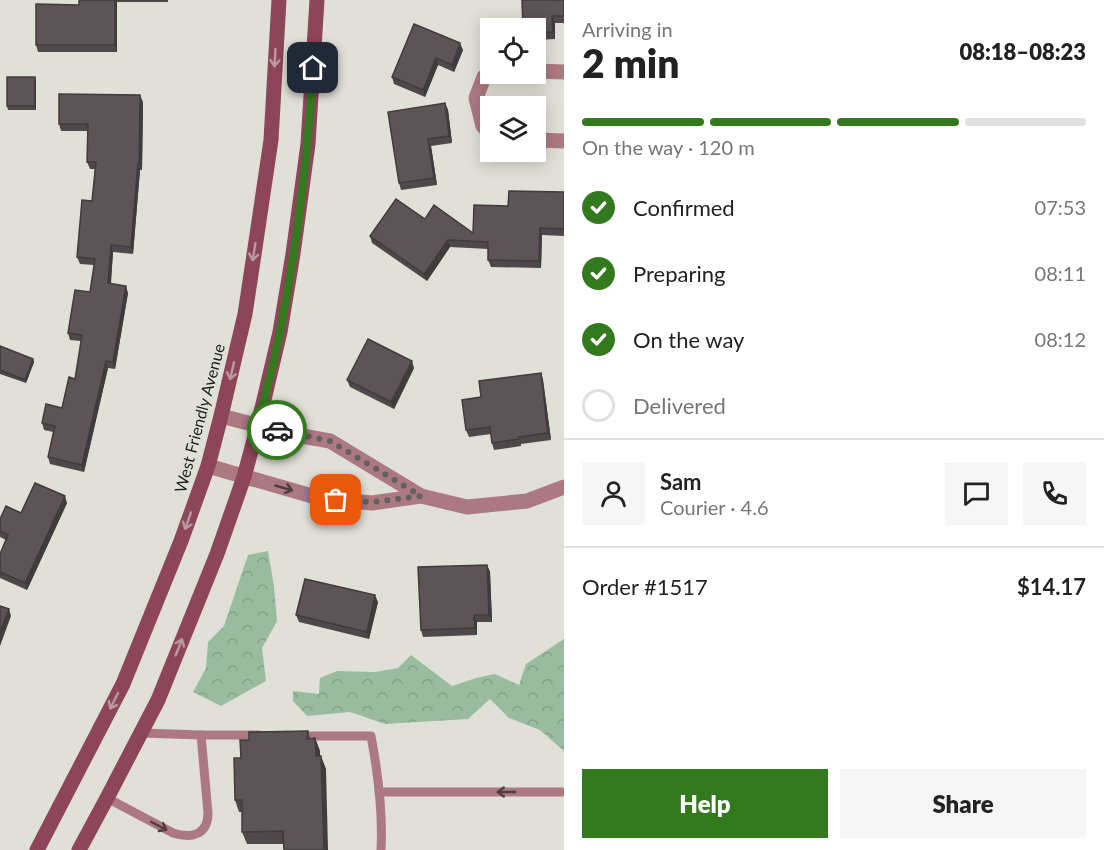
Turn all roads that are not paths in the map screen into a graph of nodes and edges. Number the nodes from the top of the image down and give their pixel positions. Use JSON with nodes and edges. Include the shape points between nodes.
{"nodes":[{"id":1,"x":279,"y":0,"type":"edge"},
{"id":2,"x":317,"y":0,"type":"edge"},
{"id":3,"x":546,"y":71,"type":"edge"},
{"id":4,"x":564,"y":72,"type":"edge"},
{"id":5,"x":481,"y":84,"type":"edge"},
{"id":6,"x":480,"y":114,"type":"edge"},
{"id":7,"x":546,"y":140,"type":"edge"},
{"id":8,"x":564,"y":141,"type":"edge"},
{"id":9,"x":221,"y":416,"type":"junction"},
{"id":10,"x":258,"y":425,"type":"junction"},
{"id":11,"x":208,"y":466,"type":"junction"},
{"id":12,"x":244,"y":477,"type":"junction"},
{"id":13,"x":564,"y":487,"type":"edge"},
{"id":14,"x":421,"y":496,"type":"junction"},
{"id":15,"x":141,"y":733,"type":"junction"},
{"id":16,"x":201,"y":735,"type":"junction"},
{"id":17,"x":269,"y":735,"type":"edge"},
{"id":18,"x":292,"y":736,"type":"edge"},
{"id":19,"x":379,"y":792,"type":"junction"},
{"id":20,"x":564,"y":792,"type":"edge"},
{"id":21,"x":107,"y":798,"type":"junction"},
{"id":22,"x":37,"y":850,"type":"edge"},
{"id":23,"x":79,"y":850,"type":"edge"},
{"id":24,"x":381,"y":850,"type":"edge"}],
"edges":[{"from":1,"to":9,"type":"main road","name":"West Friendly Avenue","one_way":true,"via":[[269,151],[245,314]]},
{"from":2,"to":10,"type":"main road","via":[[305,166],[280,332]]},
{"from":3,"to":4,"type":"street"},
{"from":5,"to":6,"type":"street","via":[[476,98]]},
{"from":7,"to":8,"type":"street"},
{"from":9,"to":10,"type":"street"},
{"from":9,"to":11,"type":"main road","name":"West Friendly Avenue"},
{"from":10,"to":12,"type":"main road"},
{"from":10,"to":14,"type":"street","via":[[330,441]]},
{"from":11,"to":12,"type":"street"},
{"from":11,"to":22,"type":"main road","name":"West Friendly Avenue","one_way":true,"via":[[123,684]]},
{"from":12,"to":14,"type":"street","one_way":true,"via":[[318,498],[372,502]]},
{"from":15,"to":12,"type":"main road","one_way":true,"via":[[217,554]]},
{"from":13,"to":14,"type":"street","via":[[527,501],[467,507]]},
{"from":15,"to":16,"type":"lane"},
{"from":15,"to":21,"type":"main road"},
{"from":16,"to":17,"type":"lane"},
{"from":21,"to":16,"type":"lane","one_way":true,"via":[[173,834],[188,836],[204,830],[208,820]]},
{"from":18,"to":19,"type":"lane","via":[[371,736]]},
{"from":20,"to":19,"type":"lane","one_way":true},
{"from":19,"to":24,"type":"lane"},
{"from":21,"to":23,"type":"main road"}]}
